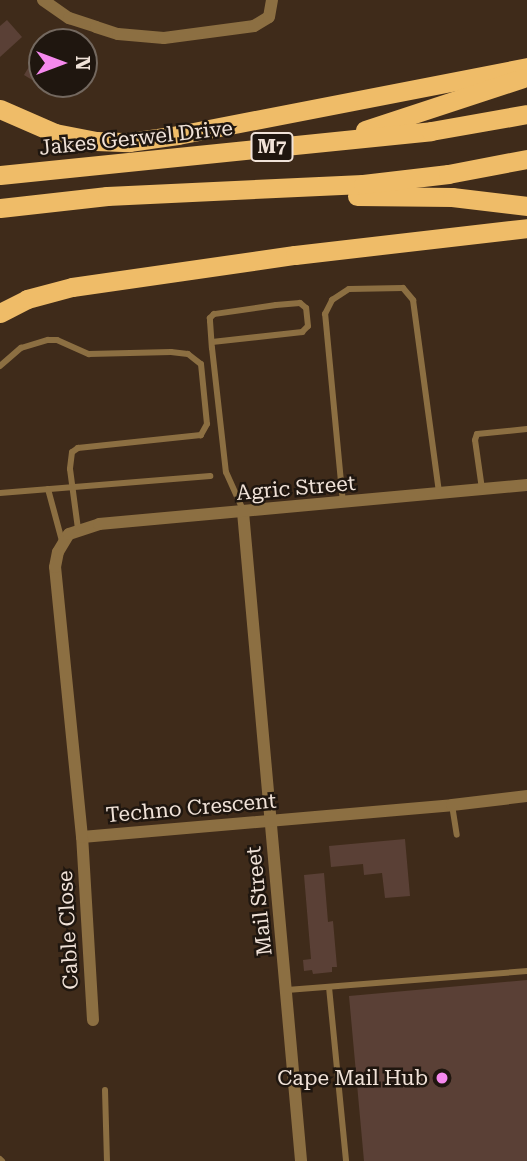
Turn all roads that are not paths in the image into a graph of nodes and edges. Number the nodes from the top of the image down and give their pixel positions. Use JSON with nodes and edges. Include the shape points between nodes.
{"nodes":[{"id":1,"x":43,"y":0,"type":"edge"},
{"id":2,"x":272,"y":0,"type":"edge"},
{"id":3,"x":527,"y":66,"type":"edge"},
{"id":4,"x":527,"y":76,"type":"edge"},
{"id":5,"x":0,"y":109,"type":"edge"},
{"id":6,"x":527,"y":114,"type":"edge"},
{"id":7,"x":331,"y":141,"type":"junction"},
{"id":8,"x":527,"y":159,"type":"edge"},
{"id":9,"x":0,"y":175,"type":"edge"},
{"id":10,"x":279,"y":191,"type":"junction"},
{"id":11,"x":527,"y":206,"type":"edge"},
{"id":12,"x":0,"y":208,"type":"edge"},
{"id":13,"x":527,"y":228,"type":"edge"},
{"id":14,"x":0,"y":313,"type":"edge"},
{"id":15,"x":212,"y":342,"type":"junction"},
{"id":16,"x":0,"y":366,"type":"edge"},
{"id":17,"x":527,"y":429,"type":"edge"},
{"id":18,"x":210,"y":476,"type":"dead end"},
{"id":19,"x":527,"y":485,"type":"edge"},
{"id":20,"x":48,"y":489,"type":"junction"},
{"id":21,"x":73,"y":489,"type":"junction"},
{"id":22,"x":482,"y":489,"type":"junction"},
{"id":23,"x":0,"y":494,"type":"edge"},
{"id":24,"x":439,"y":494,"type":"junction"},
{"id":25,"x":343,"y":503,"type":"junction"},
{"id":26,"x":243,"y":512,"type":"junction"},
{"id":27,"x":70,"y":535,"type":"junction"},
{"id":28,"x":527,"y":796,"type":"edge"},
{"id":29,"x":452,"y":806,"type":"junction"},
{"id":30,"x":270,"y":820,"type":"junction"},
{"id":31,"x":457,"y":835,"type":"dead end"},
{"id":32,"x":82,"y":837,"type":"junction"},
{"id":33,"x":527,"y":971,"type":"edge"},
{"id":34,"x":329,"y":987,"type":"junction"},
{"id":35,"x":287,"y":990,"type":"junction"},
{"id":36,"x":93,"y":1020,"type":"dead end"},
{"id":37,"x":105,"y":1090,"type":"dead end"},
{"id":38,"x":107,"y":1161,"type":"edge"},
{"id":39,"x":301,"y":1161,"type":"edge"},
{"id":40,"x":346,"y":1161,"type":"edge"}],
"edges":[{"from":1,"to":2,"type":"street","via":[[69,18],[96,27],[164,38],[254,26],[270,18]]},
{"from":3,"to":5,"type":"highway","via":[[136,141],[66,136]]},
{"from":4,"to":7,"type":"highway"},
{"from":6,"to":7,"type":"highway","name":"Jakes Gerwel Drive","number":"M7","via":[[431,131]]},
{"from":7,"to":9,"type":"highway","name":"Jakes Gerwel Drive","number":"M7"},
{"from":8,"to":10,"type":"highway","number":"M7","via":[[415,178]]},
{"from":10,"to":11,"type":"highway","via":[[315,196],[452,197]]},
{"from":10,"to":12,"type":"highway","number":"M7","via":[[107,196]]},
{"from":13,"to":14,"type":"highway","via":[[72,287],[27,299]]},
{"from":15,"to":15,"type":"lane","via":[[214,314],[300,303],[306,308],[308,326],[302,332]]},
{"from":15,"to":26,"type":"lane","via":[[226,472]]},
{"from":16,"to":21,"type":"lane","via":[[21,348],[48,340],[89,354],[188,354],[201,364],[207,424],[201,435],[78,448],[69,458]]},
{"from":17,"to":22,"type":"lane","via":[[477,434]]},
{"from":18,"to":21,"type":"lane"},
{"from":19,"to":22,"type":"street","name":"Agric Street"},
{"from":20,"to":21,"type":"lane"},
{"from":20,"to":23,"type":"lane"},
{"from":20,"to":27,"type":"lane"},
{"from":21,"to":27,"type":"lane"},
{"from":22,"to":24,"type":"street","name":"Agric Street"},
{"from":24,"to":25,"type":"street","name":"Agric Street"},
{"from":24,"to":25,"type":"lane","via":[[413,300],[403,288],[349,289],[332,300],[325,314]]},
{"from":25,"to":26,"type":"street","name":"Agric Street"},
{"from":26,"to":27,"type":"street","name":"Agric Street","via":[[99,524]]},
{"from":26,"to":30,"type":"street","name":"Mail Street"},
{"from":27,"to":32,"type":"street","name":"Techno Crescent","via":[[55,567]]},
{"from":28,"to":29,"type":"street","name":"Techno Crescent"},
{"from":29,"to":30,"type":"street","name":"Techno Crescent"},
{"from":29,"to":31,"type":"lane"},
{"from":30,"to":32,"type":"street","name":"Techno Crescent"},
{"from":30,"to":35,"type":"street","name":"Mail Street"},
{"from":32,"to":36,"type":"street","name":"Cable Close"},
{"from":33,"to":34,"type":"lane"},
{"from":34,"to":35,"type":"lane"},
{"from":34,"to":40,"type":"lane"},
{"from":35,"to":39,"type":"street","name":"Mail Street"},
{"from":37,"to":38,"type":"lane"}]}
